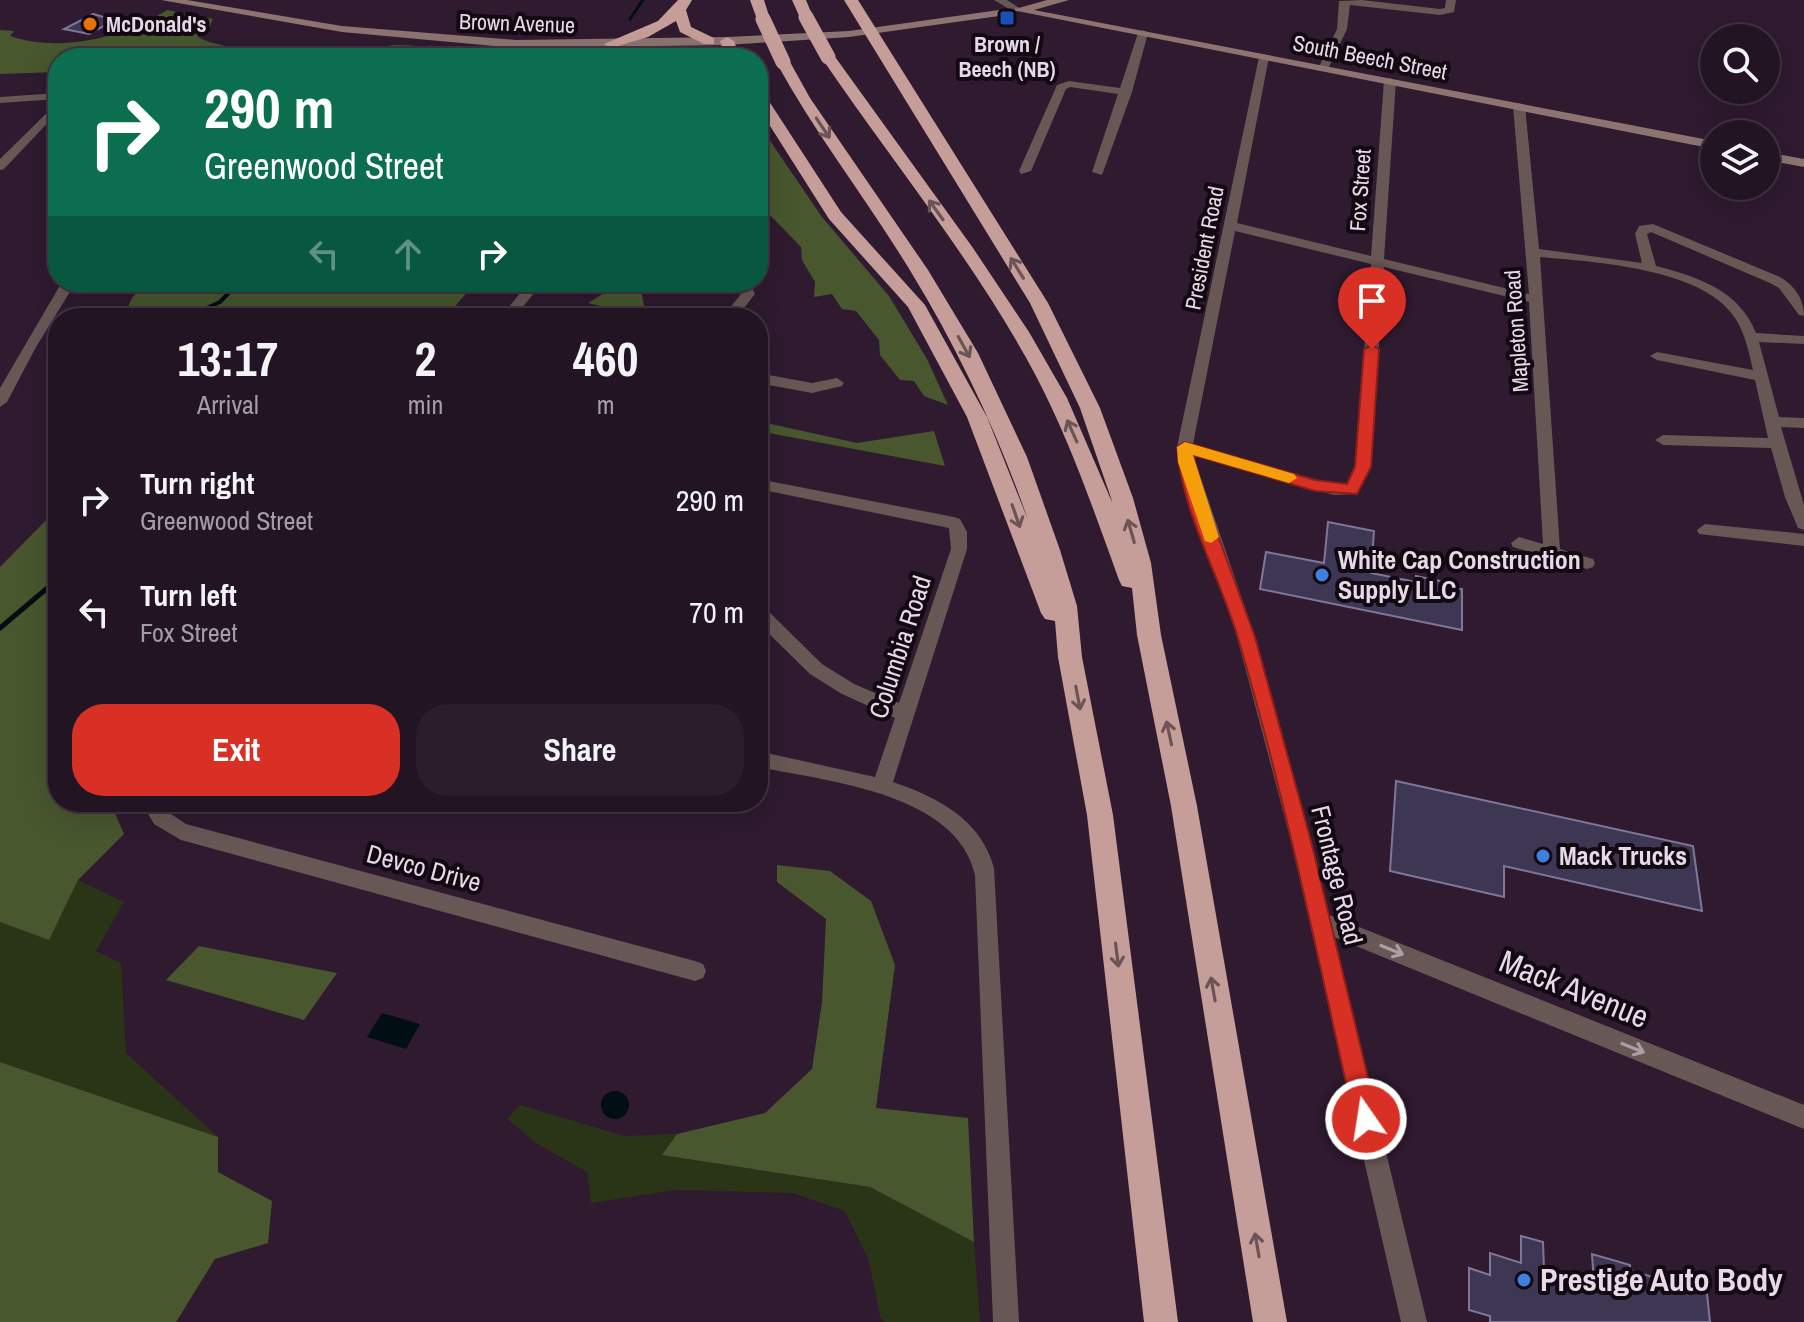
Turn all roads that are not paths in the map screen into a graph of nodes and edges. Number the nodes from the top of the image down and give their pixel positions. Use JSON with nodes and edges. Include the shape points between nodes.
{"nodes":[{"id":1,"x":167,"y":0,"type":"edge"},
{"id":2,"x":757,"y":0,"type":"edge"},
{"id":3,"x":799,"y":0,"type":"edge"},
{"id":4,"x":851,"y":0,"type":"edge"},
{"id":5,"x":999,"y":0,"type":"edge"},
{"id":6,"x":1063,"y":0,"type":"edge"},
{"id":7,"x":1344,"y":0,"type":"edge"},
{"id":8,"x":1451,"y":0,"type":"edge"},
{"id":9,"x":682,"y":6,"type":"edge"},
{"id":10,"x":1018,"y":10,"type":"junction"},
{"id":11,"x":869,"y":32,"type":"junction"},
{"id":12,"x":1143,"y":33,"type":"junction"},
{"id":13,"x":709,"y":41,"type":"junction"},
{"id":14,"x":727,"y":41,"type":"junction"},
{"id":15,"x":516,"y":44,"type":"junction"},
{"id":16,"x":611,"y":44,"type":"junction"},
{"id":17,"x":511,"y":48,"type":"edge"},
{"id":18,"x":729,"y":48,"type":"edge"},
{"id":19,"x":1264,"y":57,"type":"junction"},
{"id":20,"x":1323,"y":69,"type":"junction"},
{"id":21,"x":1390,"y":81,"type":"junction"},
{"id":22,"x":1126,"y":92,"type":"junction"},
{"id":23,"x":48,"y":97,"type":"edge"},
{"id":24,"x":0,"y":100,"type":"edge"},
{"id":25,"x":1519,"y":106,"type":"junction"},
{"id":26,"x":768,"y":111,"type":"edge"},
{"id":27,"x":48,"y":116,"type":"edge"},
{"id":28,"x":1700,"y":142,"type":"edge"},
{"id":29,"x":1780,"y":159,"type":"edge"},
{"id":30,"x":1804,"y":163,"type":"edge"},
{"id":31,"x":0,"y":166,"type":"edge"},
{"id":32,"x":1025,"y":171,"type":"dead end"},
{"id":33,"x":1098,"y":172,"type":"dead end"},
{"id":34,"x":1228,"y":225,"type":"junction"},
{"id":35,"x":1533,"y":252,"type":"junction"},
{"id":36,"x":1378,"y":261,"type":"junction"},
{"id":37,"x":1650,"y":268,"type":"junction"},
{"id":38,"x":528,"y":292,"type":"edge"},
{"id":39,"x":747,"y":292,"type":"edge"},
{"id":40,"x":1536,"y":300,"type":"junction"},
{"id":41,"x":515,"y":308,"type":"edge"},
{"id":42,"x":737,"y":308,"type":"edge"},
{"id":43,"x":1804,"y":312,"type":"edge"},
{"id":44,"x":48,"y":316,"type":"edge"},
{"id":45,"x":1750,"y":337,"type":"junction"},
{"id":46,"x":1804,"y":340,"type":"edge"},
{"id":47,"x":1657,"y":356,"type":"dead end"},
{"id":48,"x":1760,"y":376,"type":"junction"},
{"id":49,"x":768,"y":380,"type":"edge"},
{"id":50,"x":837,"y":383,"type":"dead end"},
{"id":51,"x":0,"y":402,"type":"edge"},
{"id":52,"x":1772,"y":422,"type":"junction"},
{"id":53,"x":1804,"y":423,"type":"edge"},
{"id":54,"x":1663,"y":440,"type":"dead end"},
{"id":55,"x":1777,"y":443,"type":"junction"},
{"id":56,"x":1185,"y":447,"type":"junction"},
{"id":57,"x":768,"y":486,"type":"edge"},
{"id":58,"x":1798,"y":497,"type":"edge"},
{"id":59,"x":1804,"y":524,"type":"edge"},
{"id":60,"x":1705,"y":530,"type":"dead end"},
{"id":61,"x":1804,"y":540,"type":"edge"},
{"id":62,"x":1519,"y":543,"type":"dead end"},
{"id":63,"x":1552,"y":552,"type":"junction"},
{"id":64,"x":1587,"y":563,"type":"dead end"},
{"id":65,"x":768,"y":621,"type":"edge"},
{"id":66,"x":1149,"y":635,"type":"junction"},
{"id":67,"x":1070,"y":657,"type":"junction"},
{"id":68,"x":905,"y":714,"type":"junction"},
{"id":69,"x":768,"y":761,"type":"edge"},
{"id":70,"x":881,"y":788,"type":"junction"},
{"id":71,"x":157,"y":812,"type":"edge"},
{"id":72,"x":1319,"y":921,"type":"junction"},
{"id":73,"x":695,"y":971,"type":"dead end"},
{"id":74,"x":1804,"y":1117,"type":"edge"},
{"id":75,"x":1006,"y":1322,"type":"edge"},
{"id":76,"x":1161,"y":1322,"type":"edge"},
{"id":77,"x":1270,"y":1322,"type":"edge"},
{"id":78,"x":1414,"y":1322,"type":"edge"}],
"edges":[{"from":1,"to":15,"type":"main road","name":"Brown Avenue","via":[[342,29]]},
{"from":2,"to":67,"type":"highway","one_way":true,"bridge":true,"via":[[803,98],[968,353],[1032,498],[1065,606]]},
{"from":66,"to":3,"type":"highway","one_way":true,"bridge":true,"via":[[1094,483],[1045,375],[976,264],[828,57]]},
{"from":4,"to":11,"type":"highway"},
{"from":5,"to":10,"type":"street"},
{"from":6,"to":10,"type":"main road","name":"Brown Avenue"},
{"from":7,"to":8,"type":"street","via":[[1440,12],[1450,10]]},
{"from":7,"to":20,"type":"street","via":[[1342,29]]},
{"from":9,"to":13,"type":"highway","via":[[685,29]]},
{"from":9,"to":16,"type":"highway","via":[[656,28]]},
{"from":10,"to":11,"type":"main road","name":"Brown Avenue","via":[[896,34]]},
{"from":10,"to":12,"type":"main road","name":"South Beech Street"},
{"from":11,"to":14,"type":"main road","name":"Brown Avenue"},
{"from":66,"to":11,"type":"highway","one_way":true,"via":[[1140,563],[1090,408],[1039,303]]},
{"from":12,"to":19,"type":"main road","name":"South Beech Street"},
{"from":12,"to":22,"type":"street"},
{"from":13,"to":14,"type":"main road","name":"Brown Avenue"},
{"from":13,"to":16,"type":"main road","name":"Brown Avenue"},
{"from":14,"to":18,"type":"highway"},
{"from":15,"to":16,"type":"main road","name":"Brown Avenue"},
{"from":15,"to":17,"type":"street"},
{"from":19,"to":20,"type":"main road","name":"South Beech Street"},
{"from":19,"to":34,"type":"street","name":"President Road"},
{"from":20,"to":21,"type":"main road","name":"South Beech Street"},
{"from":21,"to":25,"type":"main road","name":"South Beech Street"},
{"from":21,"to":36,"type":"street","name":"Fox Street"},
{"from":22,"to":32,"type":"street","via":[[1061,87]]},
{"from":22,"to":33,"type":"street"},
{"from":23,"to":24,"type":"street"},
{"from":25,"to":28,"type":"main road","name":"South Beech Street"},
{"from":25,"to":35,"type":"street","name":"Mapleton Road"},
{"from":26,"to":67,"type":"highway","one_way":true,"via":[[835,215],[916,305],[954,372],[989,444]]},
{"from":27,"to":31,"type":"street"},
{"from":29,"to":30,"type":"main road"},
{"from":34,"to":36,"type":"street"},
{"from":34,"to":56,"type":"street","name":"President Road"},
{"from":35,"to":37,"type":"street"},
{"from":35,"to":40,"type":"street","name":"Mapleton Road"},
{"from":36,"to":40,"type":"street"},
{"from":36,"to":56,"type":"street","name":"Fox Street","via":[[1363,467],[1351,490],[1315,485]]},
{"from":37,"to":43,"type":"street","via":[[1641,234],[1644,229],[1664,230],[1784,285]]},
{"from":37,"to":45,"type":"street","via":[[1697,283],[1735,307]]},
{"from":38,"to":41,"type":"street"},
{"from":39,"to":42,"type":"street"},
{"from":40,"to":63,"type":"street","name":"Mapleton Road"},
{"from":44,"to":51,"type":"street"},
{"from":45,"to":46,"type":"street"},
{"from":45,"to":48,"type":"street"},
{"from":47,"to":48,"type":"street"},
{"from":48,"to":52,"type":"street"},
{"from":49,"to":50,"type":"street","via":[[812,388]]},
{"from":52,"to":53,"type":"street"},
{"from":52,"to":55,"type":"street"},
{"from":54,"to":55,"type":"street"},
{"from":55,"to":58,"type":"street"},
{"from":56,"to":72,"type":"street","name":"Frontage Road","via":[[1201,511],[1246,637]]},
{"from":57,"to":68,"type":"street","name":"Columbia Road","via":[[954,523],[961,537],[959,549]]},
{"from":58,"to":59,"type":"street"},
{"from":60,"to":61,"type":"street"},
{"from":62,"to":63,"type":"street"},
{"from":63,"to":64,"type":"street"},
{"from":65,"to":68,"type":"street","via":[[831,679]]},
{"from":77,"to":66,"type":"highway","one_way":true,"via":[[1184,806]]},
{"from":67,"to":76,"type":"highway","one_way":true,"via":[[1100,815]]},
{"from":68,"to":70,"type":"street","name":"Columbia Road"},
{"from":69,"to":70,"type":"street"},
{"from":70,"to":75,"type":"street","via":[[918,800],[952,820],[976,846],[985,875]]},
{"from":71,"to":73,"type":"street","name":"Devco Drive","via":[[181,831]]},
{"from":72,"to":74,"type":"street","name":"Mack Avenue","one_way":true},
{"from":72,"to":78,"type":"street","name":"Frontage Road"}]}
